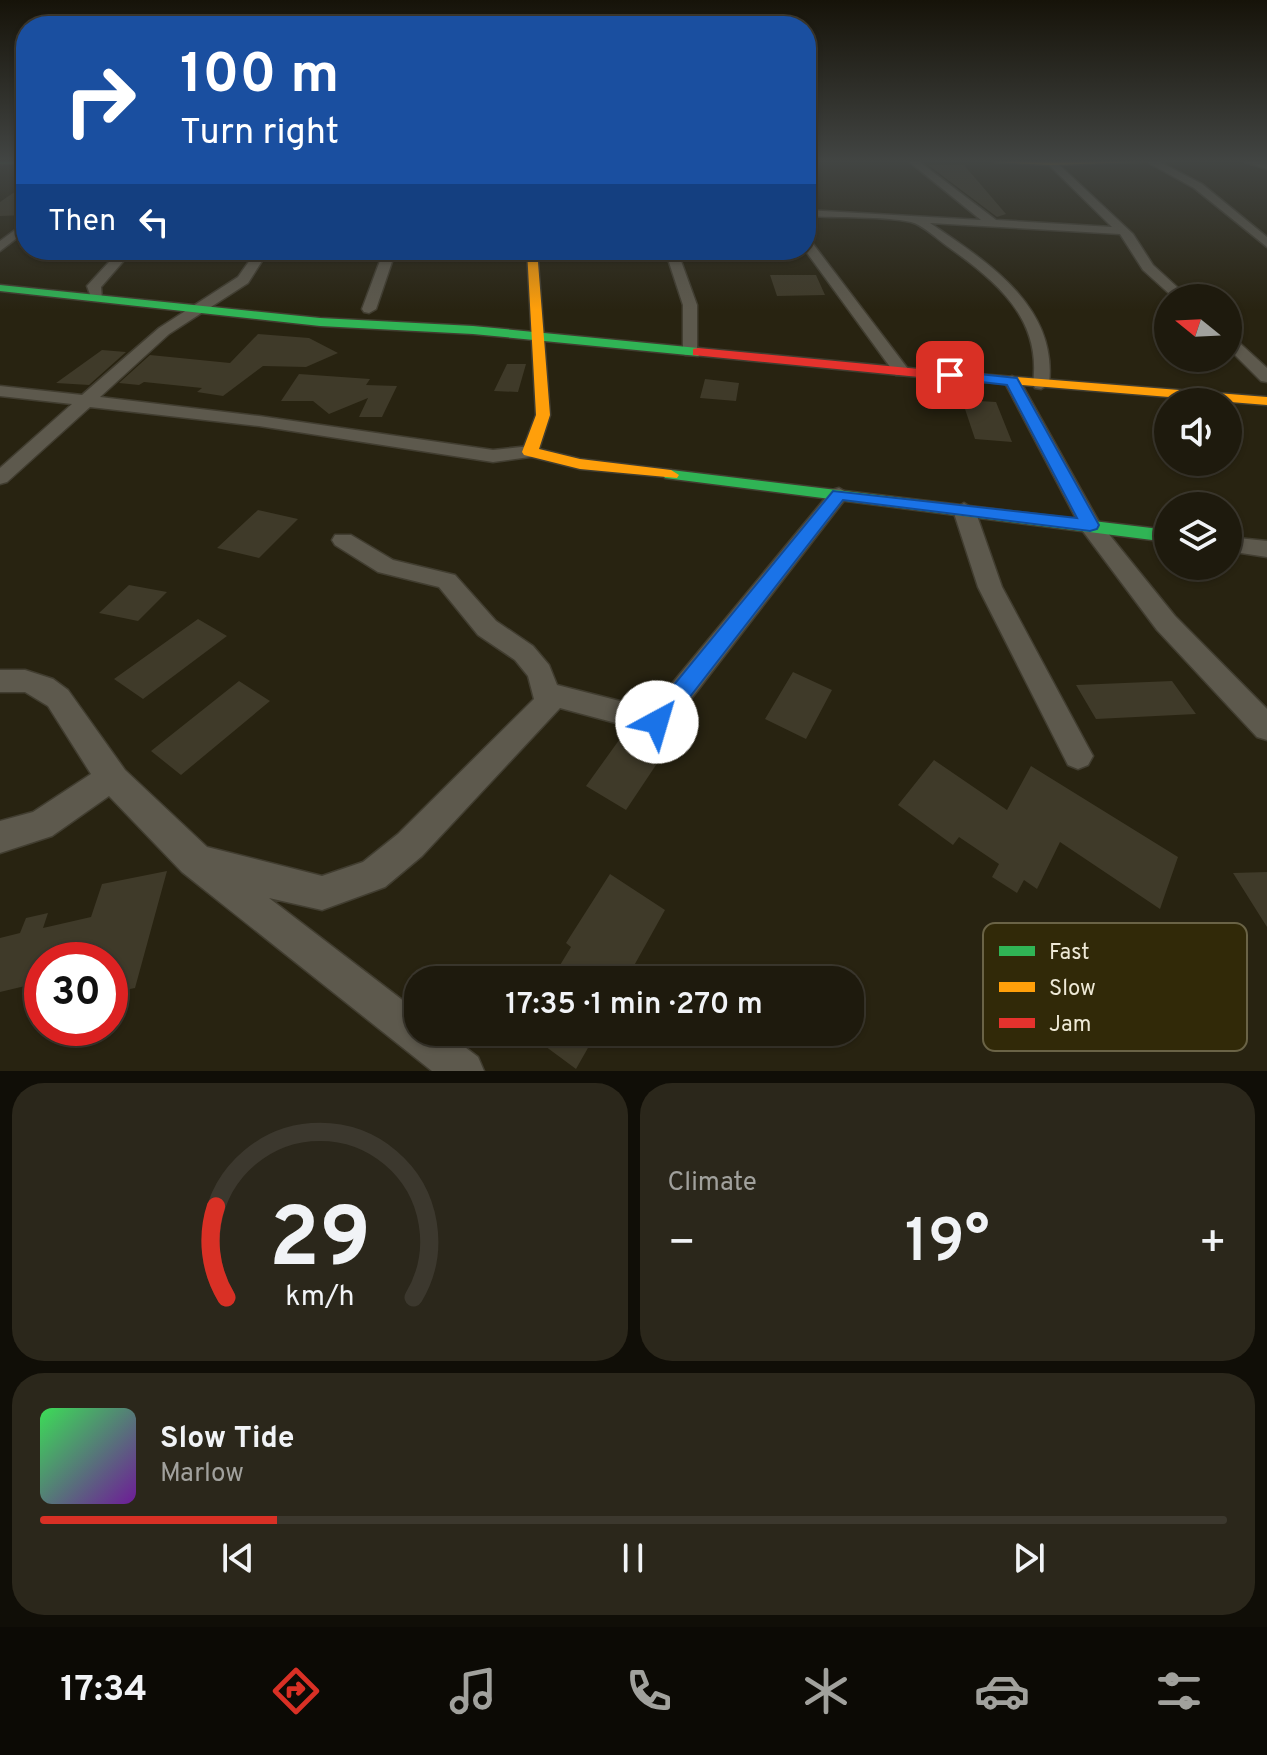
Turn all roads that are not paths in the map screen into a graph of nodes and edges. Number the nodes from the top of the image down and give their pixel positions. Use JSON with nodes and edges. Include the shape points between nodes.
{"nodes":[{"id":1,"x":976,"y":210,"type":"edge"},
{"id":2,"x":1100,"y":210,"type":"edge"},
{"id":3,"x":1227,"y":210,"type":"edge"},
{"id":4,"x":816,"y":214,"type":"edge"},
{"id":5,"x":916,"y":220,"type":"junction"},
{"id":6,"x":995,"y":225,"type":"junction"},
{"id":7,"x":1121,"y":231,"type":"junction"},
{"id":8,"x":16,"y":233,"type":"edge"},
{"id":9,"x":1266,"y":242,"type":"edge"},
{"id":10,"x":0,"y":247,"type":"edge"},
{"id":11,"x":816,"y":256,"type":"edge"},
{"id":12,"x":118,"y":260,"type":"edge"},
{"id":13,"x":256,"y":260,"type":"edge"},
{"id":14,"x":386,"y":260,"type":"edge"},
{"id":15,"x":533,"y":260,"type":"edge"},
{"id":16,"x":674,"y":260,"type":"edge"},
{"id":17,"x":1167,"y":284,"type":"edge"},
{"id":18,"x":0,"y":288,"type":"edge"},
{"id":19,"x":97,"y":297,"type":"junction"},
{"id":20,"x":197,"y":307,"type":"junction"},
{"id":21,"x":369,"y":309,"type":"dead end"},
{"id":22,"x":537,"y":335,"type":"junction"},
{"id":23,"x":691,"y":352,"type":"junction"},
{"id":24,"x":1242,"y":353,"type":"edge"},
{"id":25,"x":902,"y":372,"type":"junction"},
{"id":26,"x":1267,"y":377,"type":"edge"},
{"id":27,"x":1012,"y":381,"type":"junction"},
{"id":28,"x":1041,"y":384,"type":"junction"},
{"id":29,"x":0,"y":391,"type":"edge"},
{"id":30,"x":85,"y":401,"type":"junction"},
{"id":31,"x":1267,"y":401,"type":"edge"},
{"id":32,"x":530,"y":452,"type":"junction"},
{"id":33,"x":0,"y":478,"type":"edge"},
{"id":34,"x":839,"y":494,"type":"junction"},
{"id":35,"x":964,"y":510,"type":"junction"},
{"id":36,"x":1090,"y":525,"type":"junction"},
{"id":37,"x":1154,"y":534,"type":"edge"},
{"id":38,"x":343,"y":540,"type":"dead end"},
{"id":39,"x":1242,"y":546,"type":"edge"},
{"id":40,"x":1267,"y":549,"type":"edge"},
{"id":41,"x":0,"y":681,"type":"edge"},
{"id":42,"x":546,"y":693,"type":"junction"},
{"id":43,"x":1267,"y":728,"type":"edge"},
{"id":44,"x":1078,"y":756,"type":"dead end"},
{"id":45,"x":111,"y":777,"type":"junction"},
{"id":46,"x":0,"y":837,"type":"edge"},
{"id":47,"x":194,"y":860,"type":"junction"},
{"id":48,"x":464,"y":1071,"type":"edge"}],
"edges":[{"from":1,"to":6,"type":"street"},
{"from":2,"to":7,"type":"street"},
{"from":3,"to":9,"type":"street"},
{"from":4,"to":5,"type":"street"},
{"from":5,"to":6,"type":"street"},
{"from":5,"to":28,"type":"street","via":[[985,266],[1018,303],[1044,353]]},
{"from":6,"to":7,"type":"street"},
{"from":7,"to":17,"type":"street"},
{"from":8,"to":10,"type":"street"},
{"from":11,"to":25,"type":"street"},
{"from":12,"to":19,"type":"street","via":[[94,286]]},
{"from":13,"to":20,"type":"street","via":[[243,280]]},
{"from":14,"to":21,"type":"street"},
{"from":15,"to":22,"type":"street"},
{"from":16,"to":23,"type":"street","via":[[690,305]]},
{"from":18,"to":19,"type":"street"},
{"from":19,"to":20,"type":"street"},
{"from":20,"to":22,"type":"street","via":[[320,322]]},
{"from":20,"to":30,"type":"street"},
{"from":22,"to":23,"type":"street"},
{"from":22,"to":32,"type":"street","via":[[543,415]]},
{"from":23,"to":25,"type":"street"},
{"from":24,"to":26,"type":"street"},
{"from":25,"to":27,"type":"street"},
{"from":27,"to":28,"type":"street"},
{"from":27,"to":36,"type":"street"},
{"from":28,"to":31,"type":"street"},
{"from":29,"to":30,"type":"street"},
{"from":30,"to":32,"type":"street","via":[[493,456]]},
{"from":30,"to":33,"type":"street"},
{"from":32,"to":34,"type":"street","via":[[580,464]]},
{"from":34,"to":35,"type":"street"},
{"from":34,"to":42,"type":"street","via":[[657,722]]},
{"from":35,"to":36,"type":"street"},
{"from":35,"to":44,"type":"street","via":[[990,587]]},
{"from":36,"to":37,"type":"street"},
{"from":36,"to":43,"type":"street","via":[[1166,623]]},
{"from":38,"to":42,"type":"street","via":[[386,566],[447,581],[487,628],[524,653],[540,672]]},
{"from":39,"to":40,"type":"street"},
{"from":41,"to":45,"type":"street","via":[[38,683],[60,696]]},
{"from":42,"to":47,"type":"street","via":[[549,702],[499,756],[373,875],[322,893]]},
{"from":45,"to":46,"type":"street","via":[[41,825]]},
{"from":45,"to":47,"type":"street"},
{"from":47,"to":48,"type":"street"}]}
